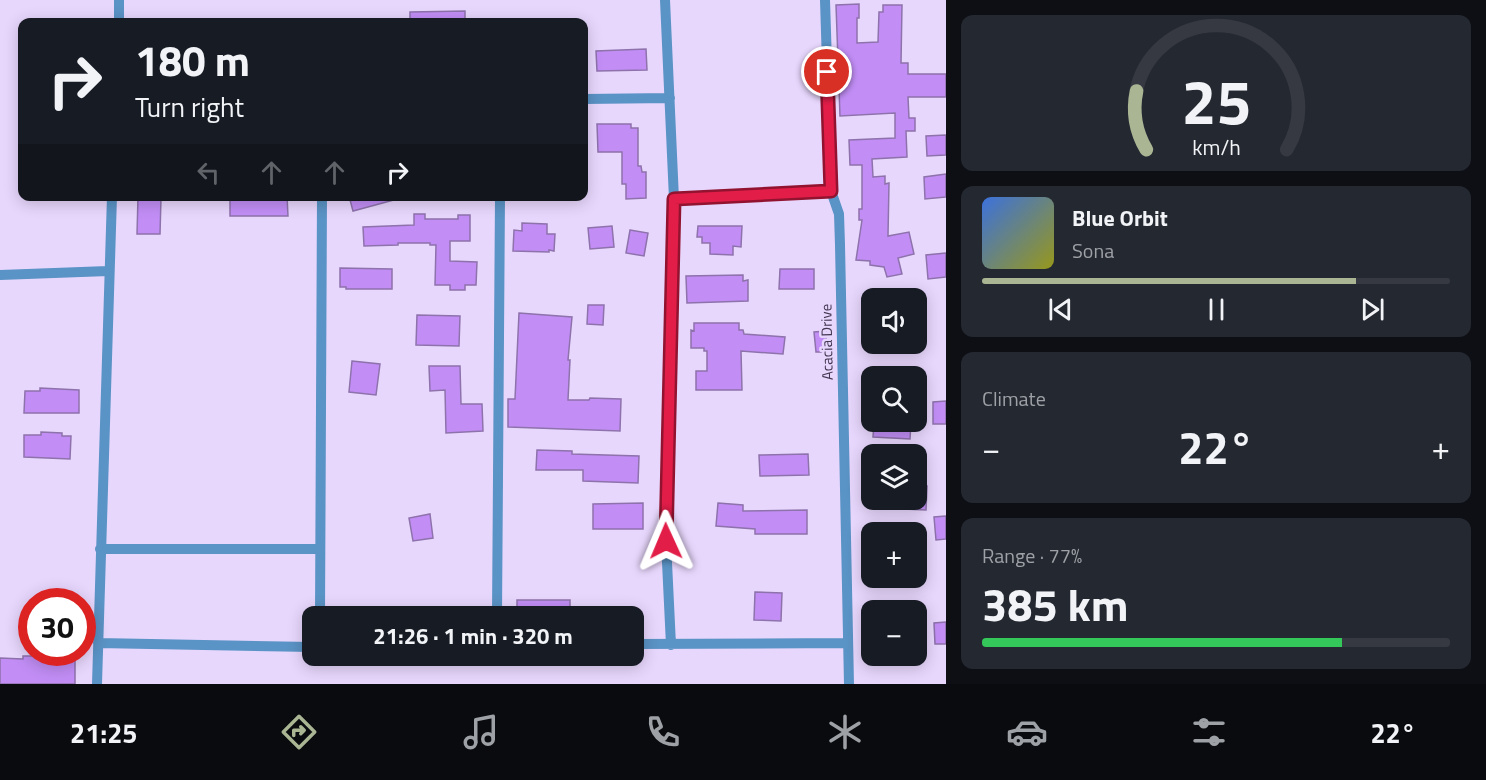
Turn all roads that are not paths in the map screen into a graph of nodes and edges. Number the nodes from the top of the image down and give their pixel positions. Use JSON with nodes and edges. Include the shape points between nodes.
{"nodes":[{"id":1,"x":119,"y":0,"type":"edge"},
{"id":2,"x":665,"y":0,"type":"edge"},
{"id":3,"x":825,"y":0,"type":"edge"},
{"id":4,"x":119,"y":18,"type":"edge"},
{"id":5,"x":670,"y":98,"type":"junction"},
{"id":6,"x":588,"y":99,"type":"edge"},
{"id":7,"x":831,"y":191,"type":"junction"},
{"id":8,"x":674,"y":199,"type":"junction"},
{"id":9,"x":112,"y":201,"type":"edge"},
{"id":10,"x":322,"y":201,"type":"edge"},
{"id":11,"x":500,"y":201,"type":"edge"},
{"id":12,"x":108,"y":271,"type":"junction"},
{"id":13,"x":0,"y":275,"type":"edge"},
{"id":14,"x":100,"y":549,"type":"junction"},
{"id":15,"x":320,"y":549,"type":"junction"},
{"id":16,"x":320,"y":606,"type":"edge"},
{"id":17,"x":497,"y":606,"type":"edge"},
{"id":18,"x":98,"y":643,"type":"junction"},
{"id":19,"x":848,"y":643,"type":"junction"},
{"id":20,"x":644,"y":644,"type":"edge"},
{"id":21,"x":671,"y":645,"type":"junction"},
{"id":22,"x":302,"y":647,"type":"edge"},
{"id":23,"x":97,"y":684,"type":"edge"},
{"id":24,"x":849,"y":684,"type":"edge"}],
"edges":[{"from":1,"to":4,"type":"street"},
{"from":2,"to":5,"type":"street"},
{"from":3,"to":7,"type":"street","name":"Acacia Drive"},
{"from":5,"to":6,"type":"street"},
{"from":5,"to":8,"type":"street"},
{"from":7,"to":8,"type":"street"},
{"from":7,"to":19,"type":"street","name":"Acacia Drive","via":[[838,214],[840,245]]},
{"from":8,"to":21,"type":"street","via":[[665,521]]},
{"from":9,"to":12,"type":"street"},
{"from":10,"to":15,"type":"street"},
{"from":11,"to":17,"type":"street"},
{"from":12,"to":13,"type":"street"},
{"from":12,"to":14,"type":"street"},
{"from":14,"to":15,"type":"street"},
{"from":14,"to":18,"type":"street"},
{"from":15,"to":16,"type":"street"},
{"from":18,"to":22,"type":"street"},
{"from":18,"to":23,"type":"street"},
{"from":19,"to":21,"type":"street"},
{"from":19,"to":24,"type":"street","name":"Acacia Drive"},
{"from":20,"to":21,"type":"street"}]}
